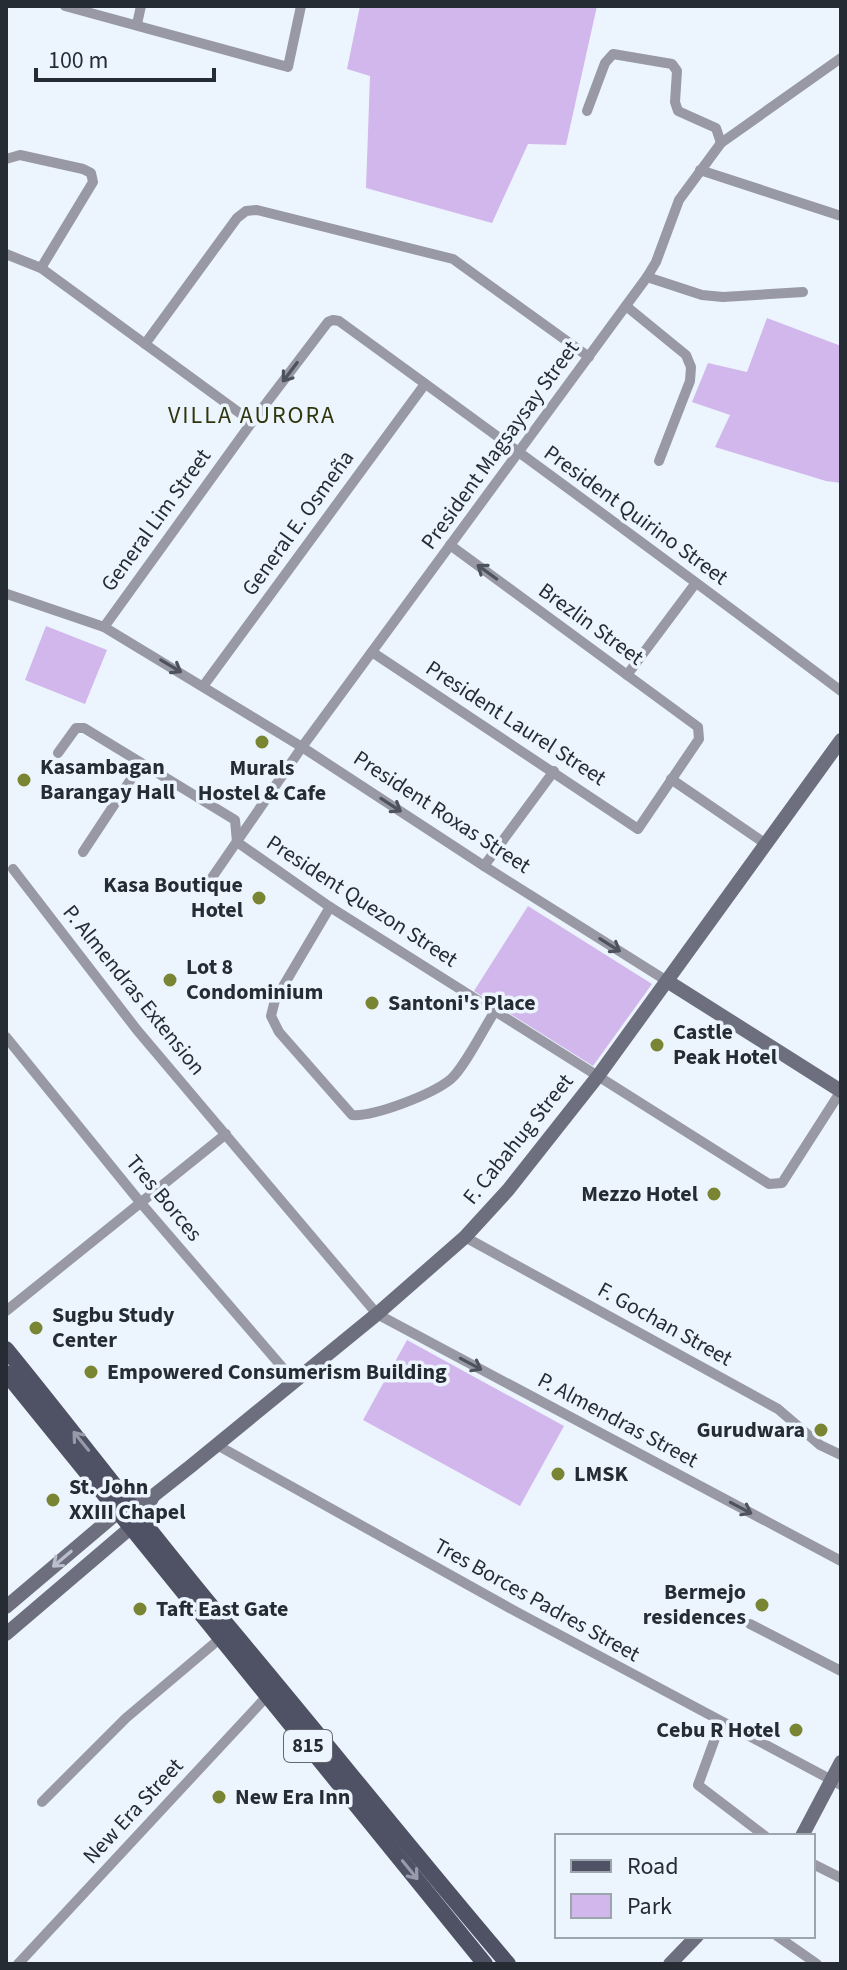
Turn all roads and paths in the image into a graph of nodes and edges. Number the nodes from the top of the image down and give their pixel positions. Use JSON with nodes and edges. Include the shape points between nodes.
{"nodes":[{"id":1,"x":65,"y":6,"type":"edge"},
{"id":2,"x":141,"y":6,"type":"edge"},
{"id":3,"x":301,"y":6,"type":"edge"},
{"id":4,"x":137,"y":24,"type":"junction"},
{"id":5,"x":841,"y":58,"type":"edge"},
{"id":6,"x":587,"y":111,"type":"dead end"},
{"id":7,"x":721,"y":143,"type":"junction"},
{"id":8,"x":6,"y":159,"type":"edge"},
{"id":9,"x":700,"y":170,"type":"junction"},
{"id":10,"x":841,"y":216,"type":"edge"},
{"id":11,"x":6,"y":254,"type":"edge"},
{"id":12,"x":41,"y":268,"type":"junction"},
{"id":13,"x":647,"y":277,"type":"junction"},
{"id":14,"x":803,"y":292,"type":"dead end"},
{"id":15,"x":626,"y":306,"type":"junction"},
{"id":16,"x":328,"y":322,"type":"joint"},
{"id":17,"x":145,"y":344,"type":"junction"},
{"id":18,"x":589,"y":357,"type":"junction"},
{"id":19,"x":425,"y":384,"type":"junction"},
{"id":20,"x":252,"y":422,"type":"junction"},
{"id":21,"x":518,"y":454,"type":"junction"},
{"id":22,"x":659,"y":461,"type":"dead end"},
{"id":23,"x":450,"y":545,"type":"junction"},
{"id":24,"x":695,"y":584,"type":"junction"},
{"id":25,"x":7,"y":594,"type":"edge"},
{"id":26,"x":104,"y":627,"type":"junction"},
{"id":27,"x":372,"y":652,"type":"junction"},
{"id":28,"x":627,"y":675,"type":"junction"},
{"id":29,"x":204,"y":685,"type":"junction"},
{"id":30,"x":841,"y":691,"type":"edge"},
{"id":31,"x":841,"y":740,"type":"edge"},
{"id":32,"x":302,"y":747,"type":"junction"},
{"id":33,"x":58,"y":753,"type":"dead end"},
{"id":34,"x":141,"y":764,"type":"junction"},
{"id":35,"x":554,"y":771,"type":"junction"},
{"id":36,"x":671,"y":779,"type":"junction"},
{"id":37,"x":237,"y":842,"type":"junction"},
{"id":38,"x":766,"y":844,"type":"junction"},
{"id":39,"x":83,"y":852,"type":"dead end"},
{"id":40,"x":484,"y":866,"type":"junction"},
{"id":41,"x":13,"y":869,"type":"dead end"},
{"id":42,"x":209,"y":882,"type":"dead end"},
{"id":43,"x":330,"y":907,"type":"junction"},
{"id":44,"x":667,"y":981,"type":"junction"},
{"id":45,"x":495,"y":1011,"type":"junction"},
{"id":46,"x":6,"y":1037,"type":"edge"},
{"id":47,"x":598,"y":1076,"type":"junction"},
{"id":48,"x":841,"y":1091,"type":"edge"},
{"id":49,"x":226,"y":1134,"type":"junction"},
{"id":50,"x":140,"y":1202,"type":"junction"},
{"id":51,"x":465,"y":1237,"type":"junction"},
{"id":52,"x":6,"y":1311,"type":"edge"},
{"id":53,"x":377,"y":1314,"type":"junction"},
{"id":54,"x":6,"y":1349,"type":"edge"},
{"id":55,"x":6,"y":1373,"type":"edge"},
{"id":56,"x":295,"y":1382,"type":"junction"},
{"id":57,"x":217,"y":1445,"type":"junction"},
{"id":58,"x":841,"y":1455,"type":"edge"},
{"id":59,"x":153,"y":1496,"type":"junction"},
{"id":60,"x":124,"y":1507,"type":"junction"},
{"id":61,"x":137,"y":1523,"type":"junction"},
{"id":62,"x":841,"y":1561,"type":"edge"},
{"id":63,"x":6,"y":1607,"type":"edge"},
{"id":64,"x":750,"y":1624,"type":"dead end"},
{"id":65,"x":226,"y":1633,"type":"junction"},
{"id":66,"x":6,"y":1634,"type":"edge"},
{"id":67,"x":841,"y":1671,"type":"edge"},
{"id":68,"x":272,"y":1690,"type":"junction"},
{"id":69,"x":721,"y":1722,"type":"junction"},
{"id":70,"x":841,"y":1762,"type":"edge"},
{"id":71,"x":837,"y":1783,"type":"edge"},
{"id":72,"x":42,"y":1802,"type":"dead end"},
{"id":73,"x":762,"y":1834,"type":"edge"},
{"id":74,"x":803,"y":1834,"type":"edge"},
{"id":75,"x":815,"y":1865,"type":"edge"},
{"id":76,"x":841,"y":1878,"type":"edge"},
{"id":77,"x":695,"y":1938,"type":"edge"},
{"id":78,"x":780,"y":1938,"type":"edge"},
{"id":79,"x":490,"y":1943,"type":"junction"},
{"id":80,"x":482,"y":1962,"type":"edge"},
{"id":81,"x":18,"y":1964,"type":"edge"},
{"id":82,"x":508,"y":1964,"type":"edge"},
{"id":83,"x":670,"y":1964,"type":"edge"},
{"id":84,"x":817,"y":1964,"type":"edge"}],
"edges":[{"from":1,"to":4,"type":"street"},
{"from":2,"to":4,"type":"street"},
{"from":3,"to":4,"type":"street","via":[[288,67]]},
{"from":5,"to":7,"type":"street","name":"President Magsaysay Street"},
{"from":6,"to":7,"type":"street","via":[[613,54],[672,64],[677,71],[678,111],[716,128]]},
{"from":7,"to":9,"type":"street","name":"President Magsaysay Street"},
{"from":8,"to":12,"type":"street","via":[[20,155],[91,173],[93,182]]},
{"from":9,"to":10,"type":"street"},
{"from":9,"to":13,"type":"street","name":"President Magsaysay Street","via":[[679,200]]},
{"from":11,"to":12,"type":"street"},
{"from":12,"to":17,"type":"street"},
{"from":13,"to":14,"type":"street","via":[[702,295]]},
{"from":13,"to":15,"type":"street","name":"President Magsaysay Street"},
{"from":15,"to":18,"type":"street","name":"President Magsaysay Street"},
{"from":15,"to":22,"type":"street","via":[[686,355],[691,367]]},
{"from":16,"to":19,"type":"street","name":"President Quirino Street","via":[[339,321]]},
{"from":16,"to":20,"type":"street","name":"General Lim Street","one_way":true},
{"from":17,"to":18,"type":"street","via":[[237,218],[257,210],[453,259]]},
{"from":17,"to":20,"type":"street"},
{"from":18,"to":21,"type":"street","name":"President Magsaysay Street"},
{"from":19,"to":21,"type":"street","name":"President Quirino Street"},
{"from":19,"to":29,"type":"street","name":"General E. Osmeña"},
{"from":20,"to":26,"type":"street","name":"General Lim Street"},
{"from":21,"to":23,"type":"street","name":"President Magsaysay Street"},
{"from":21,"to":24,"type":"street","name":"President Quirino Street"},
{"from":23,"to":27,"type":"street","name":"President Magsaysay Street"},
{"from":28,"to":23,"type":"street","name":"Brezlin Street","one_way":true},
{"from":24,"to":28,"type":"street"},
{"from":24,"to":30,"type":"street","name":"President Quirino Street"},
{"from":25,"to":26,"type":"street","name":"President Roxas Street"},
{"from":26,"to":29,"type":"street","name":"President Roxas Street","one_way":true},
{"from":27,"to":32,"type":"street","name":"President Magsaysay Street"},
{"from":27,"to":35,"type":"street","name":"President Laurel Street"},
{"from":28,"to":36,"type":"street","name":"Brezlin Street","via":[[698,727],[699,739]]},
{"from":29,"to":32,"type":"street","name":"President Roxas Street"},
{"from":31,"to":38,"type":"main road","name":"F. Cabahug Street"},
{"from":32,"to":37,"type":"street","name":"President Magsaysay Street"},
{"from":32,"to":40,"type":"street","name":"President Roxas Street","one_way":true},
{"from":33,"to":34,"type":"street","name":"President Quezon Street","via":[[76,728],[84,728]]},
{"from":34,"to":37,"type":"street","name":"President Quezon Street","via":[[235,820]]},
{"from":34,"to":39,"type":"street"},
{"from":35,"to":36,"type":"street","name":"President Laurel Street","via":[[638,829]]},
{"from":35,"to":40,"type":"street"},
{"from":36,"to":38,"type":"street"},
{"from":37,"to":42,"type":"street","name":"President Magsaysay Street"},
{"from":37,"to":43,"type":"street","name":"President Quezon Street"},
{"from":38,"to":44,"type":"main road","name":"F. Cabahug Street"},
{"from":40,"to":44,"type":"street","name":"President Roxas Street","one_way":true},
{"from":41,"to":49,"type":"street","name":"P. Almendras Extension"},
{"from":43,"to":45,"type":"street","name":"President Quezon Street"},
{"from":43,"to":45,"type":"street","via":[[275,1000],[271,1016],[352,1115],[379,1113],[453,1078]]},
{"from":44,"to":47,"type":"main road","name":"F. Cabahug Street"},
{"from":44,"to":48,"type":"main road","name":"President Roxas Street"},
{"from":45,"to":47,"type":"street","name":"President Quezon Street"},
{"from":46,"to":50,"type":"street","name":"Tres Borces"},
{"from":47,"to":48,"type":"street","name":"President Quezon Street","via":[[776,1185]]},
{"from":47,"to":51,"type":"main road","name":"F. Cabahug Street"},
{"from":49,"to":50,"type":"street"},
{"from":49,"to":53,"type":"street","name":"P. Almendras Extension"},
{"from":50,"to":52,"type":"street"},
{"from":50,"to":56,"type":"street","name":"Tres Borces"},
{"from":51,"to":53,"type":"main road","name":"F. Cabahug Street"},
{"from":51,"to":58,"type":"street","name":"F. Gochan Street","via":[[778,1409],[820,1445]]},
{"from":53,"to":56,"type":"main road","name":"F. Cabahug Street"},
{"from":53,"to":62,"type":"street","name":"P. Almendras Street","one_way":true},
{"from":60,"to":54,"type":"main road","number":"815","one_way":true},
{"from":55,"to":60,"type":"main road","number":"815"},
{"from":56,"to":57,"type":"main road","name":"F. Cabahug Street"},
{"from":57,"to":59,"type":"main road","name":"F. Cabahug Street"},
{"from":57,"to":69,"type":"street","name":"Tres Borces Padres Street"},
{"from":59,"to":60,"type":"main road","name":"F. Cabahug Street"},
{"from":59,"to":61,"type":"main road","name":"F. Cabahug Street"},
{"from":60,"to":61,"type":"main road","number":"815"},
{"from":60,"to":63,"type":"main road","one_way":true},
{"from":61,"to":65,"type":"main road","number":"815"},
{"from":61,"to":66,"type":"main road"},
{"from":64,"to":67,"type":"street"},
{"from":65,"to":68,"type":"main road","number":"815"},
{"from":65,"to":72,"type":"street","via":[[126,1718]]},
{"from":68,"to":79,"type":"main road","number":"815","via":[[341,1759]]},
{"from":68,"to":80,"type":"main road","number":"815","one_way":true},
{"from":68,"to":81,"type":"street","name":"New Era Street"},
{"from":69,"to":71,"type":"street","name":"Tres Borces Padres Street"},
{"from":69,"to":73,"type":"street","via":[[698,1785]]},
{"from":70,"to":71,"type":"main road"},
{"from":71,"to":74,"type":"main road"},
{"from":75,"to":76,"type":"street"},
{"from":77,"to":83,"type":"main road"},
{"from":78,"to":84,"type":"street"},
{"from":79,"to":80,"type":"street"},
{"from":79,"to":82,"type":"main road","number":"815"}]}
